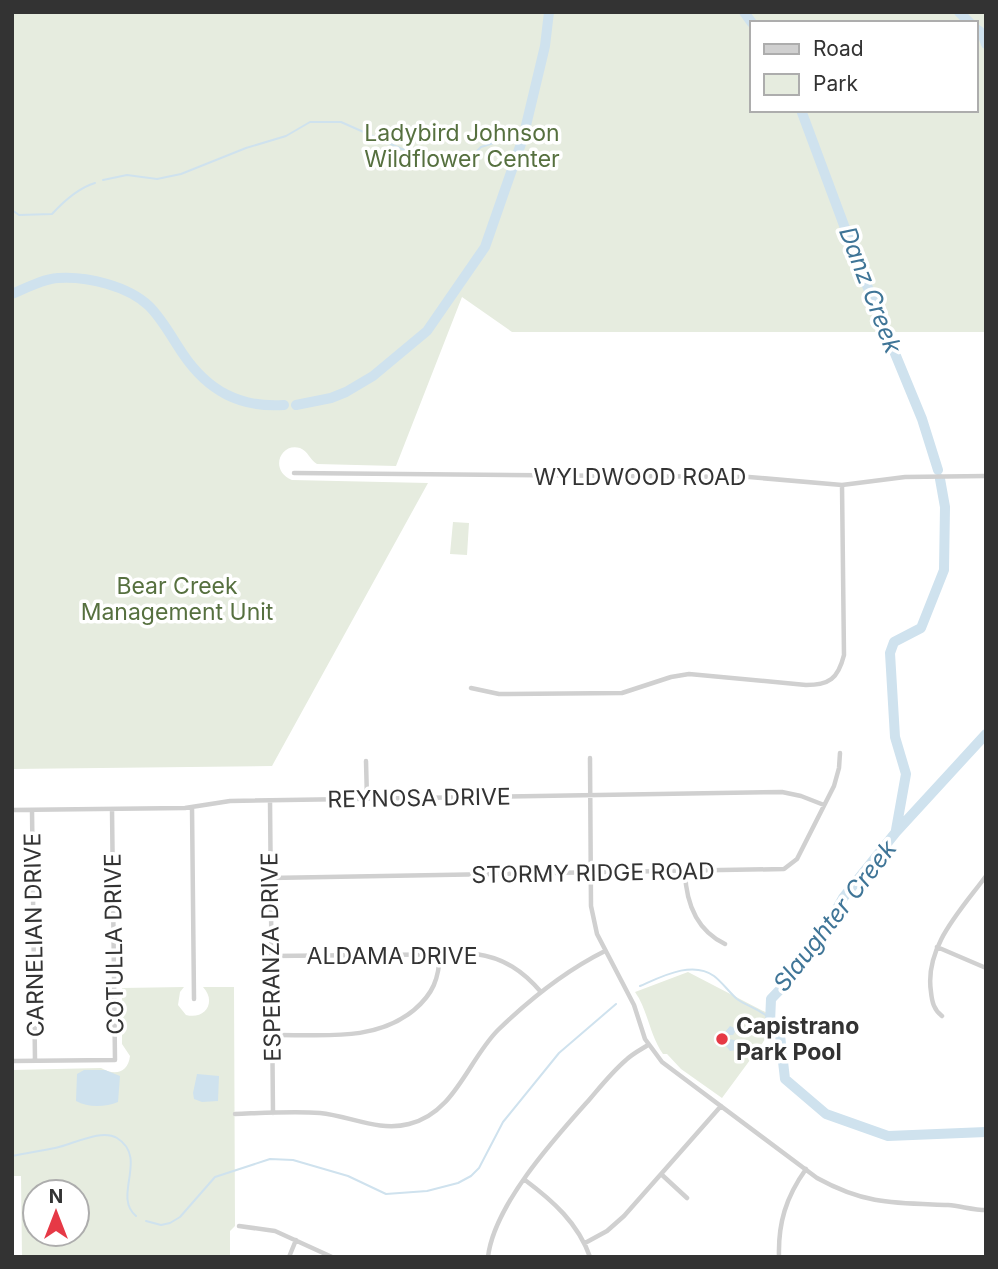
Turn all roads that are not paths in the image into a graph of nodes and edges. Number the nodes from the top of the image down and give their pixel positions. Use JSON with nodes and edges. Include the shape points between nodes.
{"nodes":[{"id":1,"x":294,"y":473,"type":"dead end"},
{"id":2,"x":986,"y":476,"type":"edge"},
{"id":3,"x":842,"y":485,"type":"junction"},
{"id":4,"x":471,"y":688,"type":"dead end"},
{"id":5,"x":839,"y":753,"type":"dead end"},
{"id":6,"x":590,"y":758,"type":"dead end"},
{"id":7,"x":366,"y":761,"type":"dead end"},
{"id":8,"x":590,"y":795,"type":"junction"},
{"id":9,"x":367,"y":799,"type":"junction"},
{"id":10,"x":270,"y":801,"type":"junction"},
{"id":11,"x":824,"y":805,"type":"junction"},
{"id":12,"x":192,"y":807,"type":"junction"},
{"id":13,"x":112,"y":808,"type":"junction"},
{"id":14,"x":12,"y":810,"type":"edge"},
{"id":15,"x":32,"y":810,"type":"junction"},
{"id":16,"x":685,"y":872,"type":"junction"},
{"id":17,"x":591,"y":874,"type":"junction"},
{"id":18,"x":986,"y":876,"type":"edge"},
{"id":19,"x":270,"y":878,"type":"junction"},
{"id":20,"x":725,"y":944,"type":"dead end"},
{"id":21,"x":937,"y":947,"type":"junction"},
{"id":22,"x":605,"y":951,"type":"junction"},
{"id":23,"x":439,"y":953,"type":"junction"},
{"id":24,"x":271,"y":956,"type":"junction"},
{"id":25,"x":986,"y":968,"type":"edge"},
{"id":26,"x":541,"y":992,"type":"junction"},
{"id":27,"x":194,"y":999,"type":"dead end"},
{"id":28,"x":942,"y":1016,"type":"dead end"},
{"id":29,"x":272,"y":1035,"type":"junction"},
{"id":30,"x":648,"y":1045,"type":"junction"},
{"id":31,"x":35,"y":1060,"type":"junction"},
{"id":32,"x":12,"y":1061,"type":"edge"},
{"id":33,"x":721,"y":1106,"type":"junction"},
{"id":34,"x":273,"y":1113,"type":"junction"},
{"id":35,"x":235,"y":1114,"type":"dead end"},
{"id":36,"x":806,"y":1169,"type":"junction"},
{"id":37,"x":661,"y":1174,"type":"junction"},
{"id":38,"x":525,"y":1180,"type":"junction"},
{"id":39,"x":687,"y":1198,"type":"dead end"},
{"id":40,"x":986,"y":1210,"type":"edge"},
{"id":41,"x":239,"y":1226,"type":"dead end"},
{"id":42,"x":296,"y":1240,"type":"junction"},
{"id":43,"x":585,"y":1243,"type":"junction"},
{"id":44,"x":289,"y":1257,"type":"edge"},
{"id":45,"x":331,"y":1257,"type":"edge"},
{"id":46,"x":488,"y":1257,"type":"edge"},
{"id":47,"x":590,"y":1257,"type":"edge"},
{"id":48,"x":779,"y":1257,"type":"edge"}],
"edges":[{"from":1,"to":3,"type":"street","name":"WYLDWOOD ROAD","via":[[749,477]]},
{"from":2,"to":3,"type":"street","name":"WYLDWOOD ROAD","via":[[915,476]]},
{"from":3,"to":4,"type":"street","via":[[844,656],[834,677],[824,684],[689,674],[631,691],[593,694],[499,694]]},
{"from":5,"to":11,"type":"street","name":"STORMY RIDGE ROAD","via":[[836,779]]},
{"from":6,"to":8,"type":"street"},
{"from":7,"to":9,"type":"street"},
{"from":8,"to":9,"type":"street","name":"REYNOSA DRIVE"},
{"from":8,"to":11,"type":"street","name":"REYNOSA DRIVE","via":[[782,792]]},
{"from":8,"to":17,"type":"street"},
{"from":9,"to":10,"type":"street","name":"REYNOSA DRIVE"},
{"from":10,"to":12,"type":"street","name":"REYNOSA DRIVE"},
{"from":10,"to":19,"type":"street","name":"ESPERANZA DRIVE"},
{"from":11,"to":16,"type":"street","name":"STORMY RIDGE ROAD","via":[[789,868]]},
{"from":12,"to":13,"type":"street","name":"REYNOSA DRIVE"},
{"from":12,"to":27,"type":"street"},
{"from":13,"to":15,"type":"street","name":"REYNOSA DRIVE"},
{"from":13,"to":31,"type":"street","name":"COTULLA DRIVE","via":[[115,1060]]},
{"from":14,"to":15,"type":"street","name":"REYNOSA DRIVE"},
{"from":15,"to":31,"type":"street","name":"CARNELIAN DRIVE"},
{"from":16,"to":17,"type":"street","name":"STORMY RIDGE ROAD"},
{"from":16,"to":20,"type":"street","via":[[691,910],[715,939]]},
{"from":17,"to":19,"type":"street","name":"STORMY RIDGE ROAD"},
{"from":17,"to":22,"type":"street","via":[[593,920]]},
{"from":18,"to":21,"type":"street"},
{"from":19,"to":24,"type":"street","name":"ESPERANZA DRIVE"},
{"from":21,"to":25,"type":"street"},
{"from":21,"to":28,"type":"street","via":[[930,990]]},
{"from":22,"to":26,"type":"street","via":[[574,966]]},
{"from":22,"to":30,"type":"street","via":[[634,1005]]},
{"from":23,"to":24,"type":"street","name":"ALDAMA DRIVE"},
{"from":23,"to":26,"type":"street","name":"ALDAMA DRIVE","via":[[502,960],[524,973]]},
{"from":23,"to":29,"type":"street","via":[[439,975],[429,995],[391,1025],[355,1034]]},
{"from":24,"to":29,"type":"street","name":"ESPERANZA DRIVE"},
{"from":26,"to":34,"type":"street","via":[[497,1031],[443,1105],[412,1124],[382,1126],[319,1113]]},
{"from":29,"to":34,"type":"street","name":"ESPERANZA DRIVE"},
{"from":30,"to":33,"type":"street","via":[[667,1067]]},
{"from":30,"to":38,"type":"street","via":[[616,1069]]},
{"from":31,"to":32,"type":"street","name":"COTULLA DRIVE"},
{"from":33,"to":36,"type":"street"},
{"from":33,"to":37,"type":"street"},
{"from":34,"to":35,"type":"street"},
{"from":36,"to":40,"type":"street","via":[[838,1189],[878,1202]]},
{"from":36,"to":48,"type":"street","via":[[783,1213]]},
{"from":37,"to":39,"type":"street"},
{"from":37,"to":43,"type":"street","via":[[613,1227]]},
{"from":38,"to":43,"type":"street","via":[[561,1209]]},
{"from":38,"to":46,"type":"street","via":[[496,1228]]},
{"from":41,"to":42,"type":"street","via":[[275,1231]]},
{"from":42,"to":44,"type":"street"},
{"from":42,"to":45,"type":"street"},
{"from":43,"to":47,"type":"street"}]}
